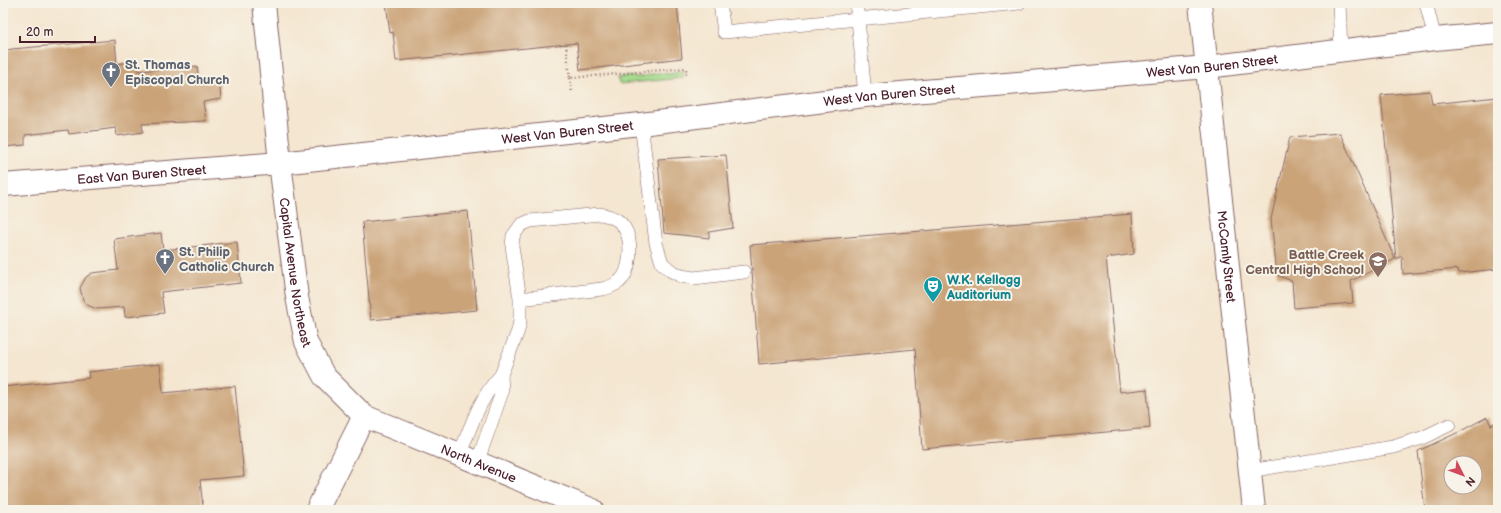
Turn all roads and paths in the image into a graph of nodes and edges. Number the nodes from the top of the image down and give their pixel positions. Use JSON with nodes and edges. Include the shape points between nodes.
{"nodes":[{"id":1,"x":264,"y":3,"type":"edge"},
{"id":2,"x":720,"y":3,"type":"edge"},
{"id":3,"x":856,"y":3,"type":"edge"},
{"id":4,"x":1019,"y":3,"type":"edge"},
{"id":5,"x":1200,"y":3,"type":"edge"},
{"id":6,"x":1338,"y":3,"type":"edge"},
{"id":7,"x":1426,"y":3,"type":"edge"},
{"id":8,"x":858,"y":19,"type":"junction"},
{"id":9,"x":1498,"y":34,"type":"edge"},
{"id":10,"x":1435,"y":39,"type":"junction"},
{"id":11,"x":566,"y":44,"type":"dead end"},
{"id":12,"x":1341,"y":51,"type":"junction"},
{"id":13,"x":1207,"y":67,"type":"junction"},
{"id":14,"x":687,"y":77,"type":"dead end"},
{"id":15,"x":570,"y":78,"type":"junction"},
{"id":16,"x":572,"y":92,"type":"dead end"},
{"id":17,"x":865,"y":96,"type":"junction"},
{"id":18,"x":641,"y":124,"type":"junction"},
{"id":19,"x":280,"y":163,"type":"junction"},
{"id":20,"x":3,"y":185,"type":"edge"},
{"id":21,"x":744,"y":272,"type":"dead end"},
{"id":22,"x":520,"y":299,"type":"junction"},
{"id":23,"x":501,"y":376,"type":"junction"},
{"id":24,"x":364,"y":416,"type":"junction"},
{"id":25,"x":1449,"y":425,"type":"dead end"},
{"id":26,"x":468,"y":460,"type":"junction"},
{"id":27,"x":1249,"y":471,"type":"junction"},
{"id":28,"x":317,"y":510,"type":"edge"},
{"id":29,"x":593,"y":510,"type":"edge"},
{"id":30,"x":1254,"y":510,"type":"edge"}],
"edges":[{"from":1,"to":19,"type":"street","name":"Capital Avenue Northeast"},
{"from":2,"to":8,"type":"lane","via":[[724,32]]},
{"from":3,"to":8,"type":"lane"},
{"from":4,"to":8,"type":"lane"},
{"from":5,"to":13,"type":"street","name":"McCamly Street"},
{"from":6,"to":12,"type":"lane"},
{"from":7,"to":10,"type":"lane"},
{"from":8,"to":17,"type":"lane"},
{"from":9,"to":10,"type":"street","name":"West Van Buren Street"},
{"from":10,"to":12,"type":"street","name":"West Van Buren Street"},
{"from":11,"to":15,"type":"path"},
{"from":12,"to":13,"type":"street","name":"West Van Buren Street"},
{"from":13,"to":17,"type":"street","name":"West Van Buren Street"},
{"from":13,"to":27,"type":"street","name":"McCamly Street"},
{"from":14,"to":15,"type":"path","via":[[686,68]]},
{"from":15,"to":16,"type":"path"},
{"from":17,"to":18,"type":"street","name":"West Van Buren Street"},
{"from":18,"to":19,"type":"street","name":"West Van Buren Street"},
{"from":18,"to":21,"type":"lane","via":[[656,243],[662,263],[681,276],[694,278]]},
{"from":19,"to":20,"type":"street","name":"East Van Buren Street"},
{"from":19,"to":24,"type":"street","name":"Capital Avenue Northeast","via":[[297,297],[306,342],[324,376]]},
{"from":22,"to":22,"type":"lane","via":[[512,246],[513,236],[520,226],[541,219],[600,214],[610,215],[625,230],[630,258],[627,271],[620,281],[602,289]]},
{"from":22,"to":23,"type":"lane","via":[[518,330]]},
{"from":23,"to":26,"type":"lane","via":[[502,392]]},
{"from":23,"to":26,"type":"lane","via":[[483,398]]},
{"from":24,"to":26,"type":"street","name":"North Avenue"},
{"from":24,"to":28,"type":"street"},
{"from":25,"to":27,"type":"lane","via":[[1422,438],[1393,447]]},
{"from":26,"to":29,"type":"street","name":"North Avenue"},
{"from":27,"to":30,"type":"street","name":"McCamly Street"}]}
